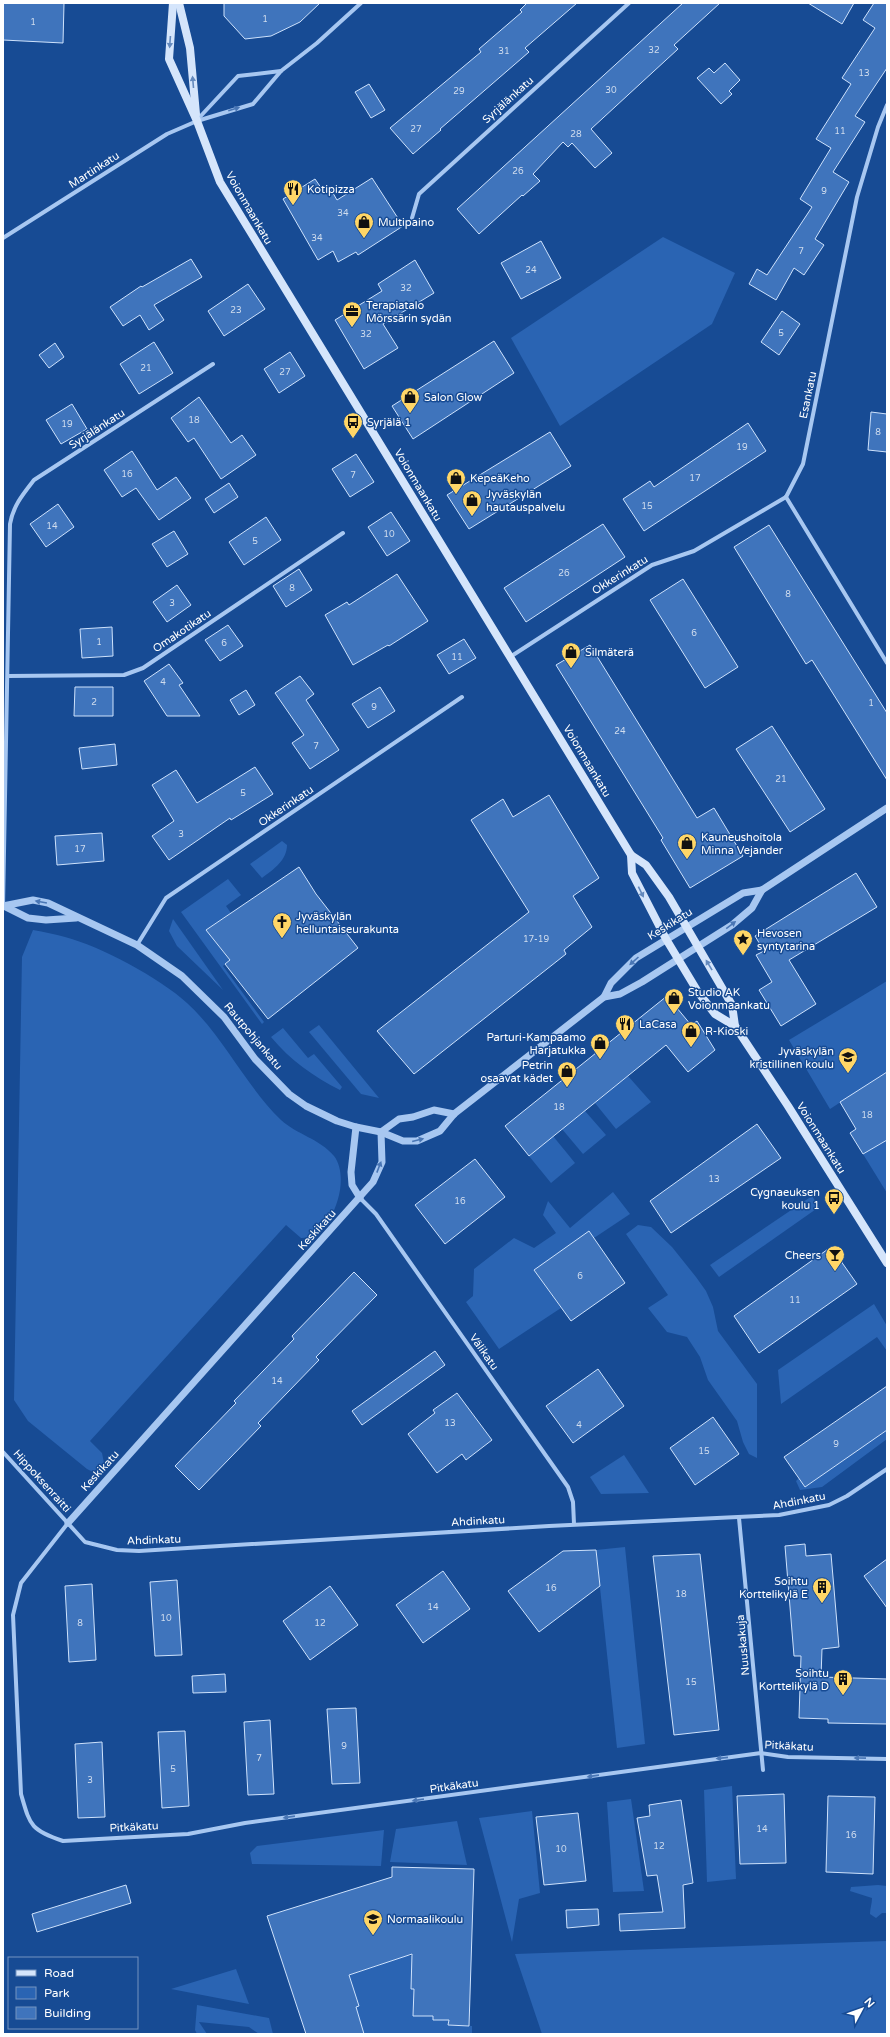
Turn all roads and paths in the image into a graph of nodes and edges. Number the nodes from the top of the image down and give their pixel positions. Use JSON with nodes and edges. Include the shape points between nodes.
{"nodes":[{"id":1,"x":173,"y":3,"type":"edge"},
{"id":2,"x":178,"y":3,"type":"edge"},
{"id":3,"x":361,"y":3,"type":"edge"},
{"id":4,"x":629,"y":3,"type":"edge"},
{"id":5,"x":281,"y":71,"type":"junction"},
{"id":6,"x":887,"y":105,"type":"edge"},
{"id":7,"x":197,"y":121,"type":"junction"},
{"id":8,"x":412,"y":218,"type":"dead end"},
{"id":9,"x":3,"y":238,"type":"edge"},
{"id":10,"x":213,"y":364,"type":"dead end"},
{"id":11,"x":786,"y":497,"type":"junction"},
{"id":12,"x":343,"y":533,"type":"dead end"},
{"id":13,"x":510,"y":657,"type":"junction"},
{"id":14,"x":887,"y":663,"type":"edge"},
{"id":15,"x":8,"y":676,"type":"junction"},
{"id":16,"x":462,"y":697,"type":"dead end"},
{"id":17,"x":887,"y":808,"type":"edge"},
{"id":18,"x":631,"y":855,"type":"junction"},
{"id":19,"x":762,"y":890,"type":"junction"},
{"id":20,"x":3,"y":906,"type":"edge"},
{"id":21,"x":76,"y":918,"type":"junction"},
{"id":22,"x":686,"y":926,"type":"junction"},
{"id":23,"x":666,"y":939,"type":"junction"},
{"id":24,"x":137,"y":945,"type":"junction"},
{"id":25,"x":699,"y":947,"type":"junction"},
{"id":26,"x":678,"y":960,"type":"junction"},
{"id":27,"x":604,"y":997,"type":"junction"},
{"id":28,"x":735,"y":1026,"type":"junction"},
{"id":29,"x":454,"y":1114,"type":"junction"},
{"id":30,"x":356,"y":1128,"type":"junction"},
{"id":31,"x":381,"y":1132,"type":"junction"},
{"id":32,"x":360,"y":1198,"type":"junction"},
{"id":33,"x":887,"y":1263,"type":"edge"},
{"id":34,"x":3,"y":1452,"type":"edge"},
{"id":35,"x":887,"y":1469,"type":"edge"},
{"id":36,"x":740,"y":1518,"type":"junction"},
{"id":37,"x":68,"y":1523,"type":"junction"},
{"id":38,"x":574,"y":1524,"type":"junction"},
{"id":39,"x":761,"y":1753,"type":"junction"},
{"id":40,"x":887,"y":1759,"type":"edge"},
{"id":41,"x":762,"y":1770,"type":"dead end"},
{"id":42,"x":29,"y":1822,"type":"joint"}],
"edges":[{"from":1,"to":7,"type":"main road","name":"Voionmaankatu","one_way":true,"via":[[169,59]]},
{"from":7,"to":2,"type":"main road","name":"Voionmaankatu","one_way":true,"via":[[190,48]]},
{"from":3,"to":5,"type":"street","name":"Martinkatu"},
{"from":4,"to":8,"type":"street","name":"Syrjälänkatu","via":[[419,194]]},
{"from":7,"to":5,"type":"street","name":"Martinkatu","one_way":true,"via":[[253,104]]},
{"from":5,"to":7,"type":"street","via":[[238,76]]},
{"from":6,"to":11,"type":"street","name":"Esankatu","via":[[857,197],[803,464]]},
{"from":7,"to":9,"type":"street","name":"Martinkatu","via":[[167,134]]},
{"from":7,"to":13,"type":"main road","name":"Voionmaankatu","via":[[220,182]]},
{"from":10,"to":15,"type":"street","name":"Syrjälänkatu","via":[[34,480],[20,499],[12,513],[10,524]]},
{"from":11,"to":13,"type":"street","name":"Okkerinkatu","via":[[694,551],[652,565]]},
{"from":11,"to":14,"type":"street"},
{"from":12,"to":15,"type":"street","name":"Omakotikatu","via":[[143,668],[124,675]]},
{"from":13,"to":18,"type":"main road","name":"Voionmaankatu"},
{"from":15,"to":20,"type":"street","name":"Syrjälänkatu"},
{"from":16,"to":24,"type":"street","name":"Okkerinkatu","via":[[166,898]]},
{"from":17,"to":19,"type":"street","name":"Keskikatu"},
{"from":18,"to":22,"type":"main road","name":"Voionmaankatu","via":[[646,865]]},
{"from":18,"to":23,"type":"main road","name":"Voionmaankatu","one_way":true,"via":[[632,873]]},
{"from":19,"to":22,"type":"street","name":"Keskikatu","via":[[743,893]]},
{"from":25,"to":19,"type":"street","name":"Keskikatu","one_way":true,"via":[[752,908]]},
{"from":20,"to":21,"type":"street","name":"Rautpohjankatu","via":[[28,918]]},
{"from":21,"to":20,"type":"street","name":"Rautpohjankatu","one_way":true,"via":[[48,903],[33,900]]},
{"from":21,"to":24,"type":"street","name":"Rautpohjankatu"},
{"from":22,"to":23,"type":"street","name":"Keskikatu"},
{"from":22,"to":25,"type":"main road","name":"Voionmaankatu"},
{"from":23,"to":26,"type":"main road","name":"Voionmaankatu"},
{"from":23,"to":27,"type":"street","name":"Keskikatu","one_way":true,"via":[[636,958],[611,983]]},
{"from":24,"to":30,"type":"street","name":"Rautpohjankatu","via":[[182,976],[219,1012],[255,1059],[289,1094],[306,1106]]},
{"from":25,"to":26,"type":"street","name":"Keskikatu"},
{"from":28,"to":25,"type":"main road","name":"Voionmaankatu","one_way":true,"via":[[732,1004]]},
{"from":26,"to":27,"type":"street","name":"Keskikatu","via":[[620,994]]},
{"from":26,"to":28,"type":"main road","name":"Voionmaankatu","via":[[715,1014]]},
{"from":27,"to":29,"type":"street","name":"Keskikatu"},
{"from":28,"to":33,"type":"main road","name":"Voionmaankatu"},
{"from":29,"to":31,"type":"street","via":[[434,1110],[399,1119]]},
{"from":31,"to":29,"type":"street","name":"Keskikatu","one_way":true,"via":[[403,1141],[417,1141],[440,1132]]},
{"from":30,"to":31,"type":"street","name":"Keskikatu"},
{"from":30,"to":32,"type":"street","via":[[351,1172],[352,1185]]},
{"from":32,"to":31,"type":"street","name":"Keskikatu","one_way":true,"via":[[373,1182],[382,1162]]},
{"from":32,"to":37,"type":"street","name":"Keskikatu"},
{"from":32,"to":38,"type":"street","name":"Välikatu","via":[[376,1214],[568,1486],[573,1502]]},
{"from":34,"to":37,"type":"street","name":"Hippoksenraitti"},
{"from":35,"to":36,"type":"street","name":"Ahdinkatu","via":[[829,1505],[779,1515]]},
{"from":36,"to":38,"type":"street","name":"Ahdinkatu"},
{"from":36,"to":39,"type":"street","name":"Nuuskakuja"},
{"from":37,"to":38,"type":"street","name":"Ahdinkatu","via":[[85,1542],[117,1550],[139,1551]]},
{"from":37,"to":42,"type":"street","name":"Keskikatu","via":[[21,1583],[13,1615],[21,1794]]},
{"from":40,"to":39,"type":"street","name":"Pitkäkatu","one_way":true},
{"from":39,"to":41,"type":"street","name":"Nuuskakuja"},
{"from":39,"to":42,"type":"street","name":"Pitkäkatu","one_way":true,"via":[[224,1826],[188,1834],[63,1841],[45,1835]]}]}
